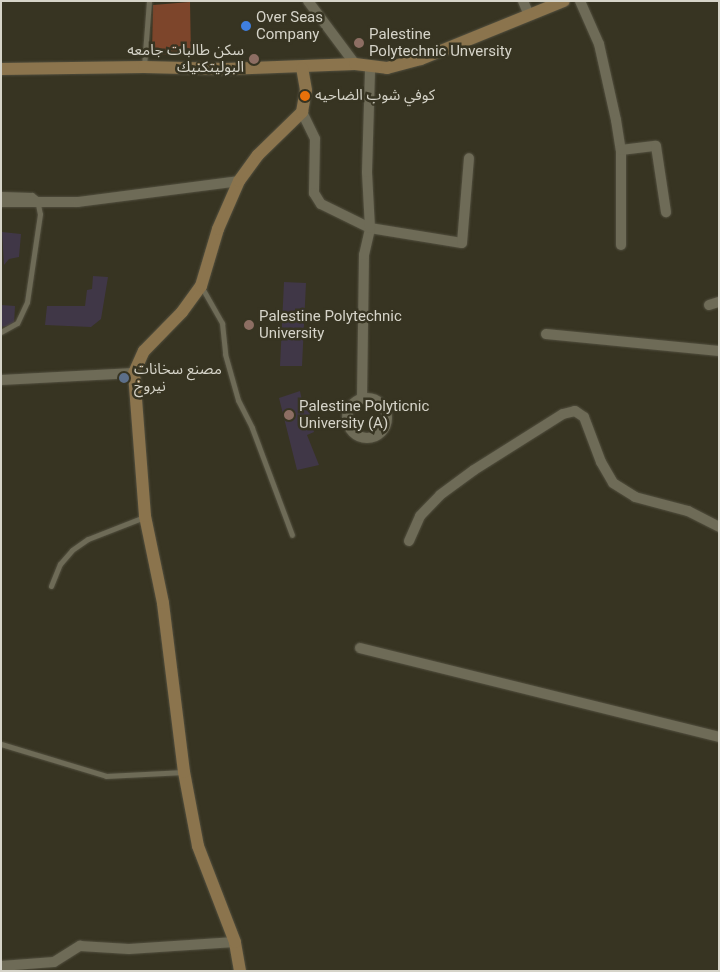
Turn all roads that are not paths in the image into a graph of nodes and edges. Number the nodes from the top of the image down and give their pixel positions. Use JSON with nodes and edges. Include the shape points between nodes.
{"nodes":[{"id":1,"x":149,"y":1,"type":"edge"},
{"id":2,"x":308,"y":1,"type":"edge"},
{"id":3,"x":523,"y":1,"type":"edge"},
{"id":4,"x":564,"y":1,"type":"edge"},
{"id":5,"x":580,"y":1,"type":"edge"},
{"id":6,"x":528,"y":15,"type":"junction"},
{"id":7,"x":355,"y":64,"type":"junction"},
{"id":8,"x":144,"y":67,"type":"junction"},
{"id":9,"x":302,"y":68,"type":"junction"},
{"id":10,"x":370,"y":68,"type":"junction"},
{"id":11,"x":1,"y":70,"type":"edge"},
{"id":12,"x":302,"y":112,"type":"junction"},
{"id":13,"x":621,"y":150,"type":"junction"},
{"id":14,"x":469,"y":158,"type":"dead end"},
{"id":15,"x":239,"y":181,"type":"junction"},
{"id":16,"x":1,"y":194,"type":"edge"},
{"id":17,"x":1,"y":202,"type":"edge"},
{"id":18,"x":38,"y":202,"type":"junction"},
{"id":19,"x":666,"y":212,"type":"dead end"},
{"id":20,"x":370,"y":228,"type":"junction"},
{"id":21,"x":621,"y":245,"type":"dead end"},
{"id":22,"x":200,"y":286,"type":"junction"},
{"id":23,"x":1,"y":332,"type":"edge"},
{"id":24,"x":546,"y":334,"type":"dead end"},
{"id":25,"x":719,"y":351,"type":"edge"},
{"id":26,"x":134,"y":373,"type":"junction"},
{"id":27,"x":1,"y":380,"type":"edge"},
{"id":28,"x":362,"y":398,"type":"junction"},
{"id":29,"x":145,"y":516,"type":"junction"},
{"id":30,"x":719,"y":527,"type":"edge"},
{"id":31,"x":292,"y":535,"type":"dead end"},
{"id":32,"x":409,"y":541,"type":"dead end"},
{"id":33,"x":51,"y":586,"type":"dead end"},
{"id":34,"x":360,"y":648,"type":"dead end"},
{"id":35,"x":719,"y":737,"type":"edge"},
{"id":36,"x":1,"y":744,"type":"edge"},
{"id":37,"x":184,"y":772,"type":"junction"},
{"id":38,"x":235,"y":942,"type":"junction"},
{"id":39,"x":1,"y":966,"type":"edge"},
{"id":40,"x":240,"y":971,"type":"edge"}],
"edges":[{"from":1,"to":8,"type":"lane"},
{"from":2,"to":7,"type":"street"},
{"from":3,"to":6,"type":"street"},
{"from":4,"to":6,"type":"street"},
{"from":5,"to":13,"type":"street","via":[[599,44]]},
{"from":6,"to":10,"type":"street","via":[[421,59],[387,68]]},
{"from":7,"to":9,"type":"street"},
{"from":7,"to":10,"type":"street"},
{"from":8,"to":9,"type":"street"},
{"from":8,"to":11,"type":"street"},
{"from":9,"to":12,"type":"street","via":[[306,90]]},
{"from":10,"to":20,"type":"street","via":[[367,172]]},
{"from":12,"to":15,"type":"street","via":[[258,155]]},
{"from":12,"to":20,"type":"street","via":[[315,139],[314,193],[321,204]]},
{"from":13,"to":19,"type":"street","via":[[656,146]]},
{"from":13,"to":21,"type":"street"},
{"from":14,"to":20,"type":"street","via":[[462,242]]},
{"from":15,"to":18,"type":"street","via":[[78,202]]},
{"from":15,"to":22,"type":"street","via":[[218,229]]},
{"from":16,"to":18,"type":"lane","via":[[32,195]]},
{"from":17,"to":18,"type":"street"},
{"from":18,"to":23,"type":"lane","via":[[39,230],[27,302],[17,323]]},
{"from":20,"to":28,"type":"street","via":[[364,255]]},
{"from":22,"to":26,"type":"street","via":[[182,312],[144,351]]},
{"from":22,"to":31,"type":"lane","via":[[222,323],[225,354],[238,400],[252,428]]},
{"from":24,"to":25,"type":"street"},
{"from":26,"to":27,"type":"street"},
{"from":26,"to":29,"type":"street"},
{"from":28,"to":28,"type":"street","via":[[350,406],[347,419],[352,432],[371,438],[386,426],[386,413],[374,399]]},
{"from":29,"to":33,"type":"lane","via":[[88,539],[72,550],[60,564]]},
{"from":29,"to":37,"type":"street","via":[[163,603]]},
{"from":30,"to":32,"type":"street","via":[[688,511],[635,497],[613,483],[601,462],[584,417],[575,411],[563,414],[440,495],[420,516]]},
{"from":34,"to":35,"type":"street"},
{"from":36,"to":37,"type":"lane","via":[[106,776]]},
{"from":37,"to":38,"type":"street","via":[[206,874]]},
{"from":38,"to":39,"type":"street","via":[[129,949],[80,946],[56,961]]},
{"from":38,"to":40,"type":"street"}]}
